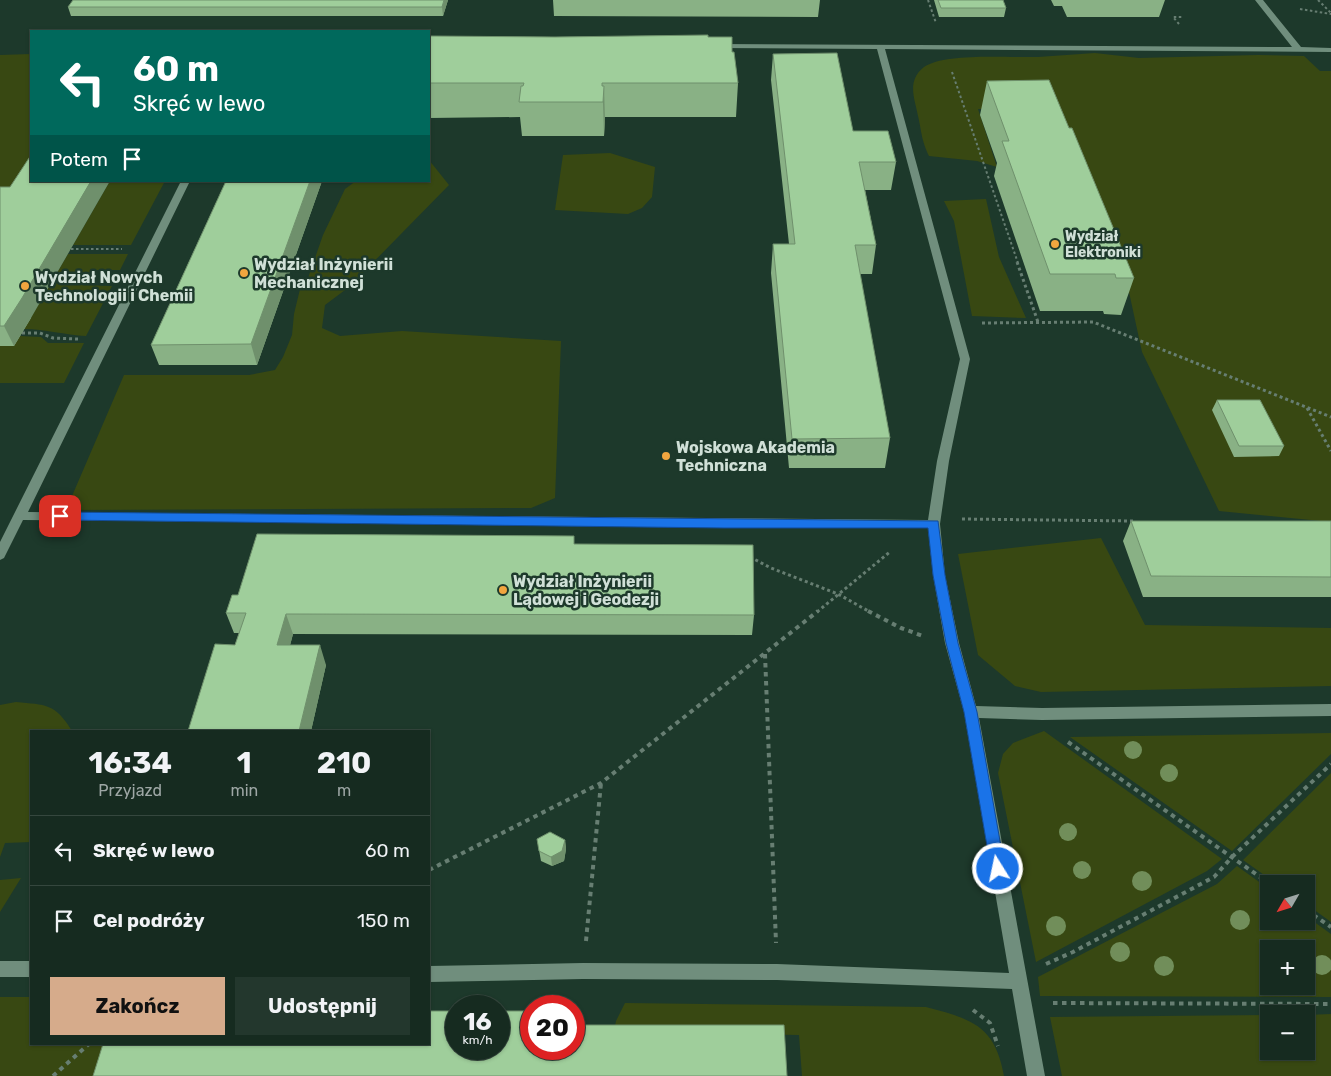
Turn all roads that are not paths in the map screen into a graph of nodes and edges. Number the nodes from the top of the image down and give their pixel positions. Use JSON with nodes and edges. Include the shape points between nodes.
{"nodes":[{"id":1,"x":1259,"y":0,"type":"edge"},
{"id":2,"x":702,"y":46,"type":"edge"},
{"id":3,"x":881,"y":48,"type":"junction"},
{"id":4,"x":1297,"y":48,"type":"junction"},
{"id":5,"x":1330,"y":51,"type":"edge"},
{"id":6,"x":186,"y":182,"type":"edge"},
{"id":7,"x":20,"y":516,"type":"junction"},
{"id":8,"x":934,"y":521,"type":"junction"},
{"id":9,"x":0,"y":555,"type":"edge"},
{"id":10,"x":1331,"y":710,"type":"edge"},
{"id":11,"x":971,"y":712,"type":"junction"},
{"id":12,"x":0,"y":969,"type":"edge"},
{"id":13,"x":30,"y":970,"type":"edge"},
{"id":14,"x":430,"y":974,"type":"edge"},
{"id":15,"x":1017,"y":974,"type":"junction"},
{"id":16,"x":1036,"y":1076,"type":"edge"}],
"edges":[{"from":1,"to":4,"type":"lane"},
{"from":2,"to":3,"type":"lane"},
{"from":3,"to":4,"type":"lane"},
{"from":3,"to":8,"type":"lane","via":[[965,359]]},
{"from":4,"to":5,"type":"lane"},
{"from":6,"to":7,"type":"lane"},
{"from":7,"to":8,"type":"lane","via":[[763,524]]},
{"from":7,"to":9,"type":"lane"},
{"from":8,"to":11,"type":"lane","via":[[939,575],[952,643]]},
{"from":10,"to":11,"type":"lane"},
{"from":11,"to":15,"type":"lane"},
{"from":12,"to":13,"type":"lane"},
{"from":14,"to":15,"type":"lane","via":[[583,971]]},
{"from":15,"to":16,"type":"lane"}]}
